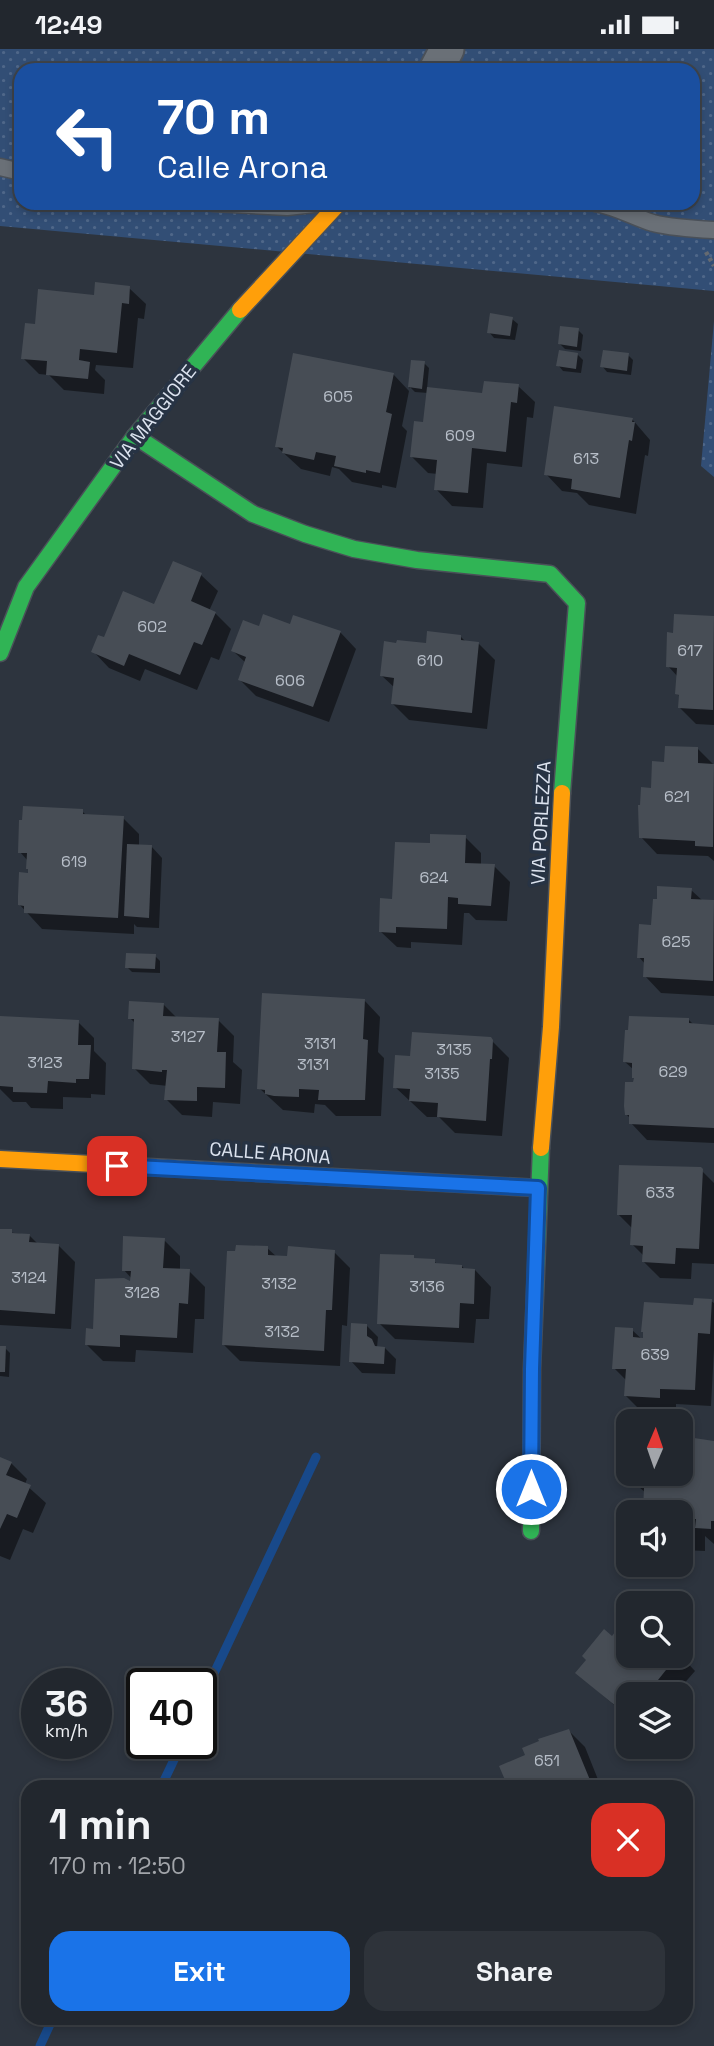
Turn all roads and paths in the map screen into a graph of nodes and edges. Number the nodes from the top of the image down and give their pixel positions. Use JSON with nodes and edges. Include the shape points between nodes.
{"nodes":[{"id":1,"x":333,"y":210,"type":"edge"},
{"id":2,"x":622,"y":210,"type":"edge"},
{"id":3,"x":714,"y":230,"type":"edge"},
{"id":4,"x":135,"y":436,"type":"junction"},
{"id":5,"x":0,"y":653,"type":"edge"},
{"id":6,"x":0,"y":1159,"type":"edge"},
{"id":7,"x":538,"y":1188,"type":"junction"},
{"id":8,"x":531,"y":1531,"type":"dead end"}],
"edges":[{"from":1,"to":4,"type":"street","name":"VIA MAGGIORE","via":[[224,327]]},
{"from":2,"to":3,"type":"lane","via":[[664,226]]},
{"from":4,"to":5,"type":"street","name":"VIA MAGGIORE","via":[[26,587]]},
{"from":4,"to":7,"type":"street","name":"VIA PORLEZZA","via":[[253,515],[354,549],[550,574],[577,603]]},
{"from":6,"to":7,"type":"street","name":"CALLE ARONA"},
{"from":7,"to":8,"type":"street","name":"VIA PORLEZZA"}]}
